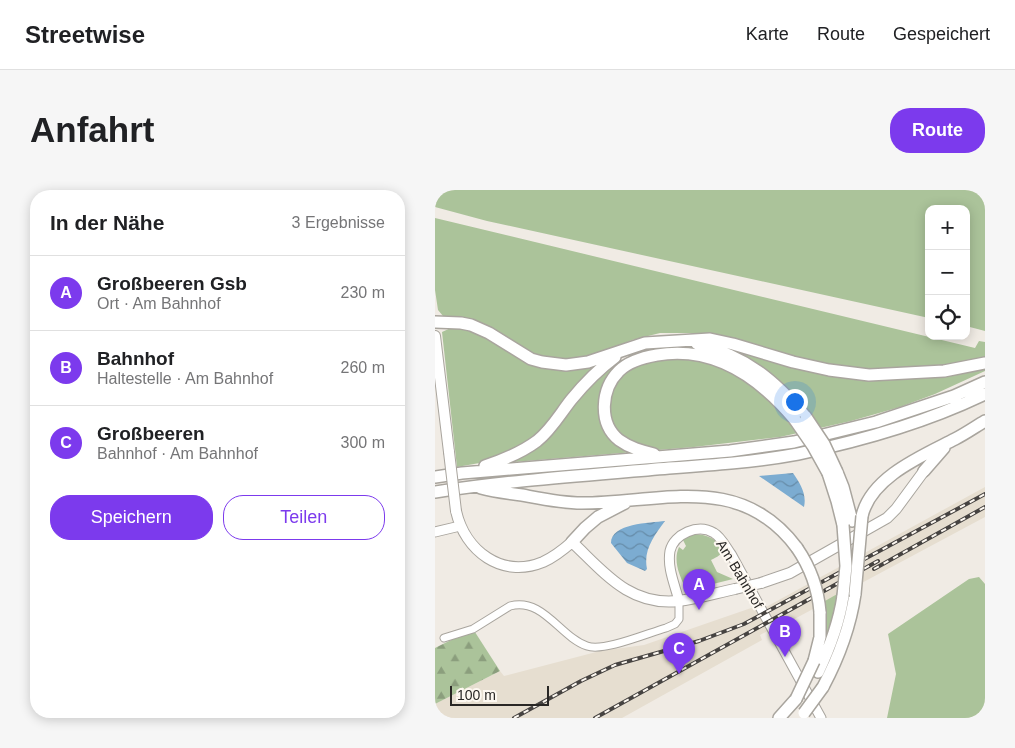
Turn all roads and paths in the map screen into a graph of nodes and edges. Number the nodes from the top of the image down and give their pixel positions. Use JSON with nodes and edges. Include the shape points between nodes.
{"nodes":[{"id":1,"x":435,"y":322,"type":"edge"},
{"id":2,"x":435,"y":336,"type":"edge"},
{"id":3,"x":688,"y":342,"type":"junction"},
{"id":4,"x":621,"y":353,"type":"junction"},
{"id":5,"x":985,"y":362,"type":"edge"},
{"id":6,"x":985,"y":382,"type":"edge"},
{"id":7,"x":985,"y":394,"type":"edge"},
{"id":8,"x":800,"y":419,"type":"junction"},
{"id":9,"x":985,"y":421,"type":"edge"},
{"id":10,"x":955,"y":439,"type":"junction"},
{"id":11,"x":666,"y":456,"type":"junction"},
{"id":12,"x":924,"y":471,"type":"joint"},
{"id":13,"x":462,"y":473,"type":"junction"},
{"id":14,"x":435,"y":477,"type":"edge"},
{"id":15,"x":475,"y":486,"type":"junction"},
{"id":16,"x":435,"y":492,"type":"edge"},
{"id":17,"x":626,"y":502,"type":"junction"},
{"id":18,"x":852,"y":521,"type":"junction"},
{"id":19,"x":460,"y":526,"type":"junction"},
{"id":20,"x":435,"y":532,"type":"edge"},
{"id":21,"x":572,"y":542,"type":"junction"},
{"id":22,"x":679,"y":601,"type":"junction"},
{"id":23,"x":444,"y":638,"type":"dead end"},
{"id":24,"x":816,"y":666,"type":"junction"},
{"id":25,"x":801,"y":715,"type":"edge"},
{"id":26,"x":779,"y":718,"type":"edge"},
{"id":27,"x":821,"y":718,"type":"edge"}],
"edges":[{"from":1,"to":4,"type":"highway","via":[[480,328],[531,358],[554,364],[579,364]]},
{"from":2,"to":19,"type":"main road","bridge":true},
{"from":3,"to":4,"type":"highway","via":[[645,344]]},
{"from":3,"to":5,"type":"highway","via":[[710,339],[793,362],[869,375],[944,371]]},
{"from":3,"to":8,"type":"highway","via":[[724,352],[751,365],[786,394]]},
{"from":4,"to":13,"type":"highway","via":[[594,375],[536,442],[501,461]]},
{"from":6,"to":11,"type":"highway","via":[[876,422],[793,442]]},
{"from":7,"to":15,"type":"highway","via":[[879,434],[797,454],[731,464]]},
{"from":8,"to":11,"type":"highway","via":[[760,384],[729,364],[689,352],[648,356],[620,370],[606,393],[604,408],[608,426],[617,438],[643,452]]},
{"from":8,"to":18,"type":"highway","bridge":true,"via":[[824,444],[833,472],[843,487]]},
{"from":9,"to":10,"type":"highway"},
{"from":10,"to":12,"type":"highway"},
{"from":10,"to":18,"type":"highway","via":[[885,480]]},
{"from":11,"to":13,"type":"highway"},
{"from":12,"to":22,"type":"main road","bridge":true,"via":[[887,518],[790,573],[761,583]]},
{"from":13,"to":14,"type":"highway"},
{"from":15,"to":16,"type":"highway"},
{"from":15,"to":17,"type":"highway","via":[[557,502]]},
{"from":17,"to":21,"type":"highway","via":[[598,517]]},
{"from":17,"to":24,"type":"highway","bridge":true,"via":[[696,496],[732,501],[753,510],[786,535],[812,576],[820,612]]},
{"from":18,"to":24,"type":"highway","bridge":true,"via":[[841,613],[835,634]]},
{"from":18,"to":25,"type":"highway","bridge":true,"via":[[858,550],[852,615],[823,687]]},
{"from":19,"to":20,"type":"street"},
{"from":19,"to":21,"type":"main road","via":[[470,543],[482,554],[495,562],[512,566],[544,562]]},
{"from":21,"to":22,"type":"main road","via":[[630,593],[654,601]]},
{"from":22,"to":23,"type":"street","name":"Am Bahnhof","via":[[679,619],[675,624],[600,647],[573,639],[542,613],[524,604],[510,606],[473,629]]},
{"from":22,"to":27,"type":"street","name":"Am Bahnhof","via":[[669,565],[670,550],[686,532],[703,529],[714,532],[731,554]]},
{"from":24,"to":26,"type":"highway","bridge":true,"via":[[796,699]]}]}
